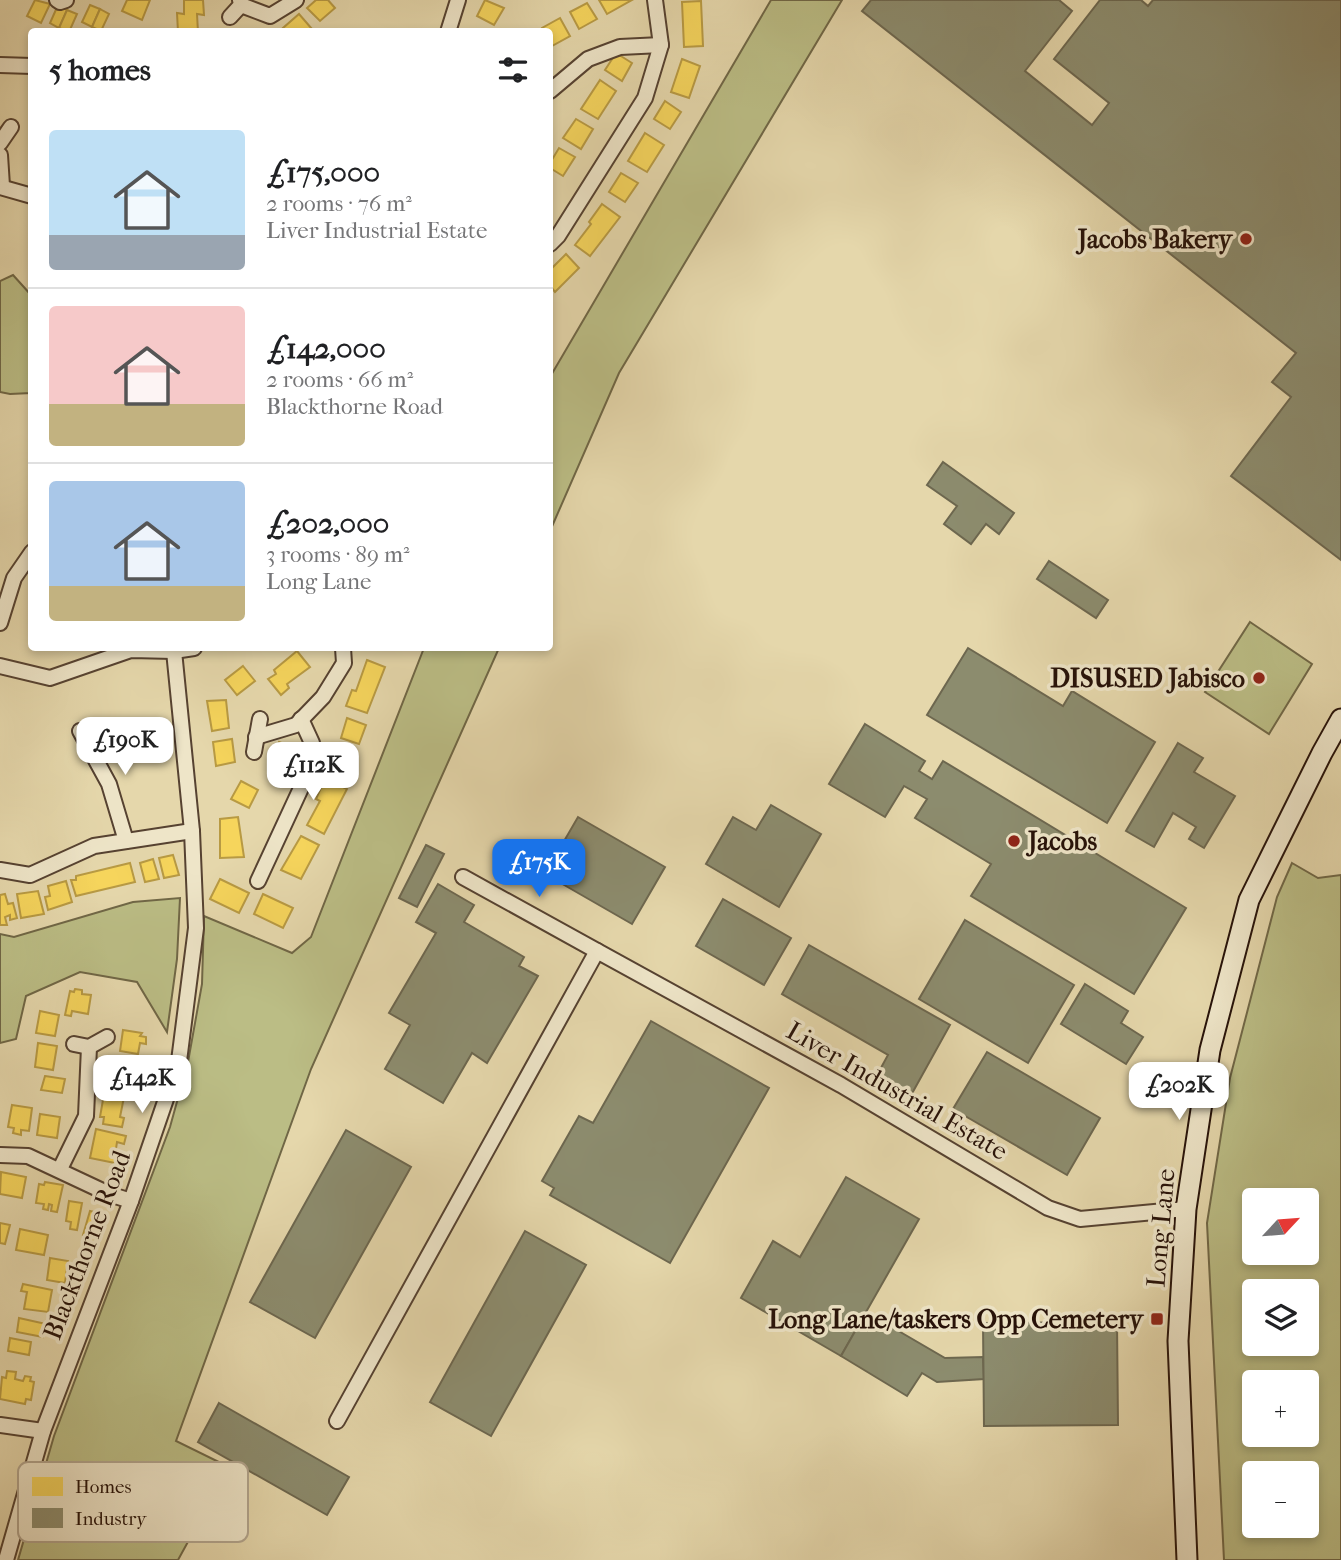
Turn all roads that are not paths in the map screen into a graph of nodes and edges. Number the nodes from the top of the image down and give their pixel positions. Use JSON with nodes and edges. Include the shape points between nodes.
{"nodes":[{"id":1,"x":57,"y":0,"type":"edge"},
{"id":2,"x":66,"y":0,"type":"edge"},
{"id":3,"x":296,"y":0,"type":"edge"},
{"id":4,"x":458,"y":0,"type":"edge"},
{"id":5,"x":655,"y":0,"type":"edge"},
{"id":6,"x":240,"y":2,"type":"edge"},
{"id":7,"x":229,"y":17,"type":"dead end"},
{"id":8,"x":449,"y":28,"type":"edge"},
{"id":9,"x":661,"y":45,"type":"junction"},
{"id":10,"x":0,"y":65,"type":"edge"},
{"id":11,"x":28,"y":66,"type":"edge"},
{"id":12,"x":553,"y":89,"type":"edge"},
{"id":13,"x":11,"y":127,"type":"dead end"},
{"id":14,"x":0,"y":143,"type":"edge"},
{"id":15,"x":0,"y":155,"type":"edge"},
{"id":16,"x":1,"y":187,"type":"edge"},
{"id":17,"x":28,"y":195,"type":"edge"},
{"id":18,"x":553,"y":241,"type":"edge"},
{"id":19,"x":28,"y":558,"type":"edge"},
{"id":20,"x":0,"y":623,"type":"edge"},
{"id":21,"x":128,"y":651,"type":"edge"},
{"id":22,"x":174,"y":651,"type":"edge"},
{"id":23,"x":343,"y":651,"type":"edge"},
{"id":24,"x":0,"y":666,"type":"edge"},
{"id":25,"x":260,"y":719,"type":"dead end"},
{"id":26,"x":301,"y":719,"type":"junction"},
{"id":27,"x":1341,"y":719,"type":"edge"},
{"id":28,"x":80,"y":731,"type":"dead end"},
{"id":29,"x":257,"y":737,"type":"junction"},
{"id":30,"x":254,"y":752,"type":"dead end"},
{"id":31,"x":191,"y":831,"type":"junction"},
{"id":32,"x":126,"y":841,"type":"junction"},
{"id":33,"x":0,"y":870,"type":"edge"},
{"id":34,"x":463,"y":877,"type":"dead end"},
{"id":35,"x":258,"y":881,"type":"dead end"},
{"id":36,"x":597,"y":951,"type":"junction"},
{"id":37,"x":107,"y":1037,"type":"dead end"},
{"id":38,"x":0,"y":1155,"type":"edge"},
{"id":39,"x":60,"y":1169,"type":"junction"},
{"id":40,"x":131,"y":1201,"type":"junction"},
{"id":41,"x":1186,"y":1209,"type":"junction"},
{"id":42,"x":337,"y":1421,"type":"dead end"},
{"id":43,"x":0,"y":1425,"type":"edge"},
{"id":44,"x":43,"y":1431,"type":"junction"},
{"id":45,"x":34,"y":1462,"type":"edge"},
{"id":46,"x":18,"y":1518,"type":"edge"},
{"id":47,"x":6,"y":1560,"type":"edge"},
{"id":48,"x":1188,"y":1560,"type":"edge"}],
"edges":[{"from":1,"to":2,"type":"street"},
{"from":3,"to":6,"type":"street","via":[[270,16]]},
{"from":4,"to":8,"type":"street"},
{"from":5,"to":9,"type":"street"},
{"from":6,"to":7,"type":"street"},
{"from":9,"to":12,"type":"street","via":[[620,47],[589,59]]},
{"from":9,"to":18,"type":"street","via":[[645,98]]},
{"from":10,"to":11,"type":"street"},
{"from":13,"to":14,"type":"street"},
{"from":15,"to":16,"type":"street"},
{"from":16,"to":17,"type":"street"},
{"from":19,"to":20,"type":"street","via":[[14,578]]},
{"from":21,"to":24,"type":"street","via":[[50,678]]},
{"from":22,"to":31,"type":"street","name":"Blackthorne Road"},
{"from":23,"to":26,"type":"street","via":[[344,663],[323,697]]},
{"from":25,"to":29,"type":"street"},
{"from":26,"to":29,"type":"street","via":[[296,725]]},
{"from":26,"to":35,"type":"street","via":[[312,743],[308,773]]},
{"from":27,"to":41,"type":"main road","name":"Long Lane","via":[[1249,900],[1210,1050]]},
{"from":28,"to":32,"type":"street","via":[[109,784]]},
{"from":29,"to":30,"type":"street"},
{"from":31,"to":32,"type":"street"},
{"from":31,"to":40,"type":"street","name":"Blackthorne Road","via":[[196,928],[179,1062]]},
{"from":32,"to":33,"type":"street","via":[[93,846],[30,875]]},
{"from":34,"to":36,"type":"street","name":"Liver Industrial Estate"},
{"from":36,"to":41,"type":"street","name":"Liver Industrial Estate","via":[[841,1085],[1053,1210],[1080,1219]]},
{"from":36,"to":42,"type":"street"},
{"from":37,"to":39,"type":"street","via":[[82,1046],[86,1116]]},
{"from":38,"to":39,"type":"street","via":[[28,1156]]},
{"from":39,"to":40,"type":"street"},
{"from":40,"to":44,"type":"street","name":"Blackthorne Road"},
{"from":41,"to":48,"type":"main road","name":"Long Lane","via":[[1178,1341]]},
{"from":43,"to":44,"type":"street"},
{"from":44,"to":45,"type":"street","name":"Blackthorne Road"},
{"from":46,"to":47,"type":"street","name":"Blackthorne Road"}]}
